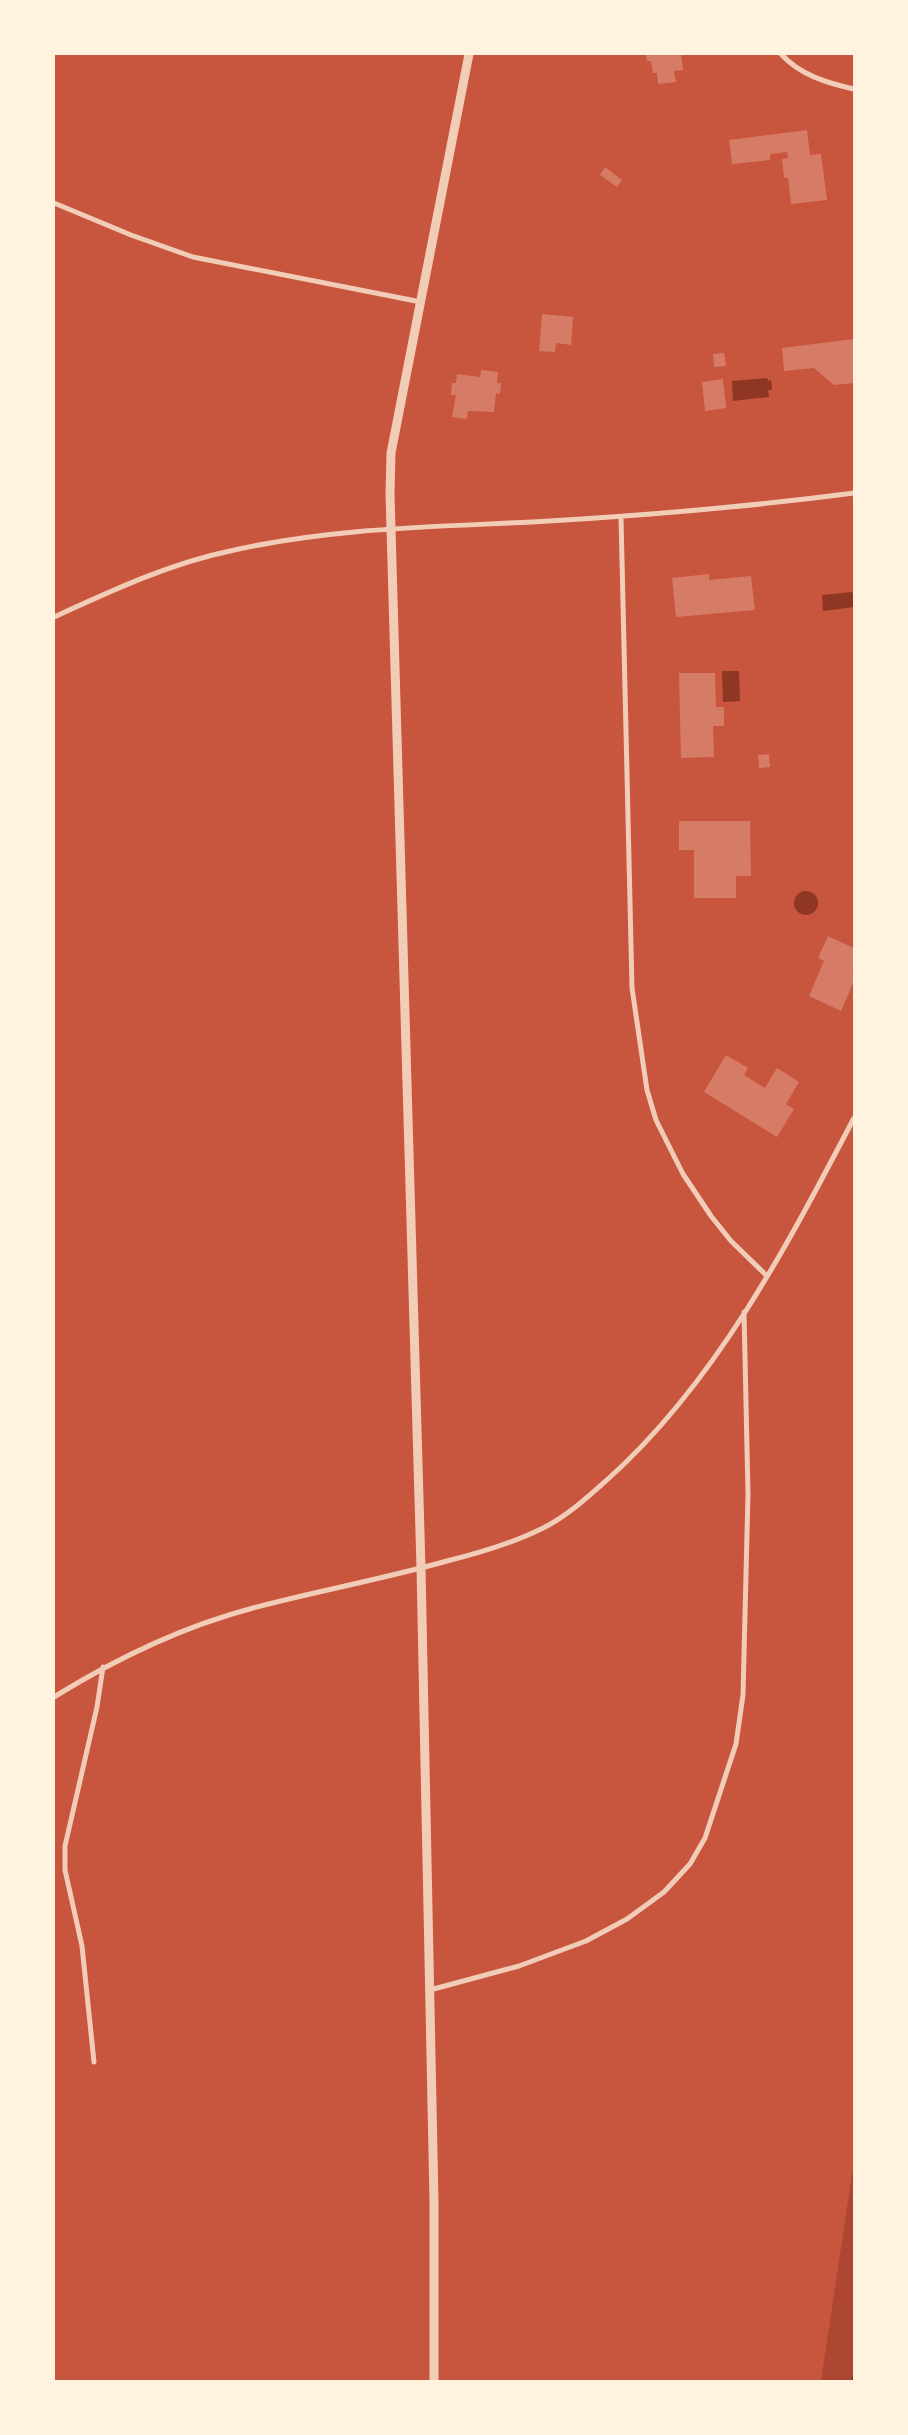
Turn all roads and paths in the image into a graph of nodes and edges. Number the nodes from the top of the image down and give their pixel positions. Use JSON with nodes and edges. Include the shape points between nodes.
{"nodes":[{"id":1,"x":469,"y":54,"type":"edge"},
{"id":2,"x":781,"y":54,"type":"edge"},
{"id":3,"x":854,"y":89,"type":"edge"},
{"id":4,"x":54,"y":203,"type":"edge"},
{"id":5,"x":421,"y":302,"type":"junction"},
{"id":6,"x":854,"y":493,"type":"edge"},
{"id":7,"x":621,"y":517,"type":"junction"},
{"id":8,"x":392,"y":529,"type":"junction"},
{"id":9,"x":54,"y":617,"type":"edge"},
{"id":10,"x":854,"y":1118,"type":"edge"},
{"id":11,"x":767,"y":1276,"type":"junction"},
{"id":12,"x":744,"y":1312,"type":"junction"},
{"id":13,"x":421,"y":1568,"type":"junction"},
{"id":14,"x":103,"y":1667,"type":"junction"},
{"id":15,"x":54,"y":1697,"type":"edge"},
{"id":16,"x":430,"y":1990,"type":"junction"},
{"id":17,"x":94,"y":2062,"type":"dead end"},
{"id":18,"x":434,"y":2381,"type":"edge"}],
"edges":[{"from":1,"to":5,"type":"street"},
{"from":2,"to":3,"type":"street","via":[[804,72]]},
{"from":4,"to":5,"type":"street","via":[[193,257]]},
{"from":5,"to":8,"type":"street","via":[[391,453]]},
{"from":6,"to":7,"type":"street","via":[[743,507]]},
{"from":7,"to":8,"type":"street"},
{"from":7,"to":11,"type":"street","via":[[632,988],[646,1090],[656,1120],[688,1181],[731,1241]]},
{"from":8,"to":9,"type":"street","via":[[311,536],[228,551],[137,579]]},
{"from":8,"to":13,"type":"street"},
{"from":10,"to":11,"type":"street"},
{"from":11,"to":12,"type":"street"},
{"from":12,"to":13,"type":"street","via":[[686,1395],[632,1457],[592,1494],[542,1528],[494,1549]]},
{"from":12,"to":16,"type":"street","via":[[748,1494],[742,1695],[736,1744],[705,1838],[690,1864],[664,1892],[619,1923],[586,1941],[519,1966]]},
{"from":13,"to":14,"type":"street","via":[[251,1608],[146,1645]]},
{"from":13,"to":16,"type":"street"},
{"from":14,"to":15,"type":"street"},
{"from":14,"to":17,"type":"street","via":[[65,1846],[65,1870],[82,1946]]},
{"from":16,"to":18,"type":"street"}]}
